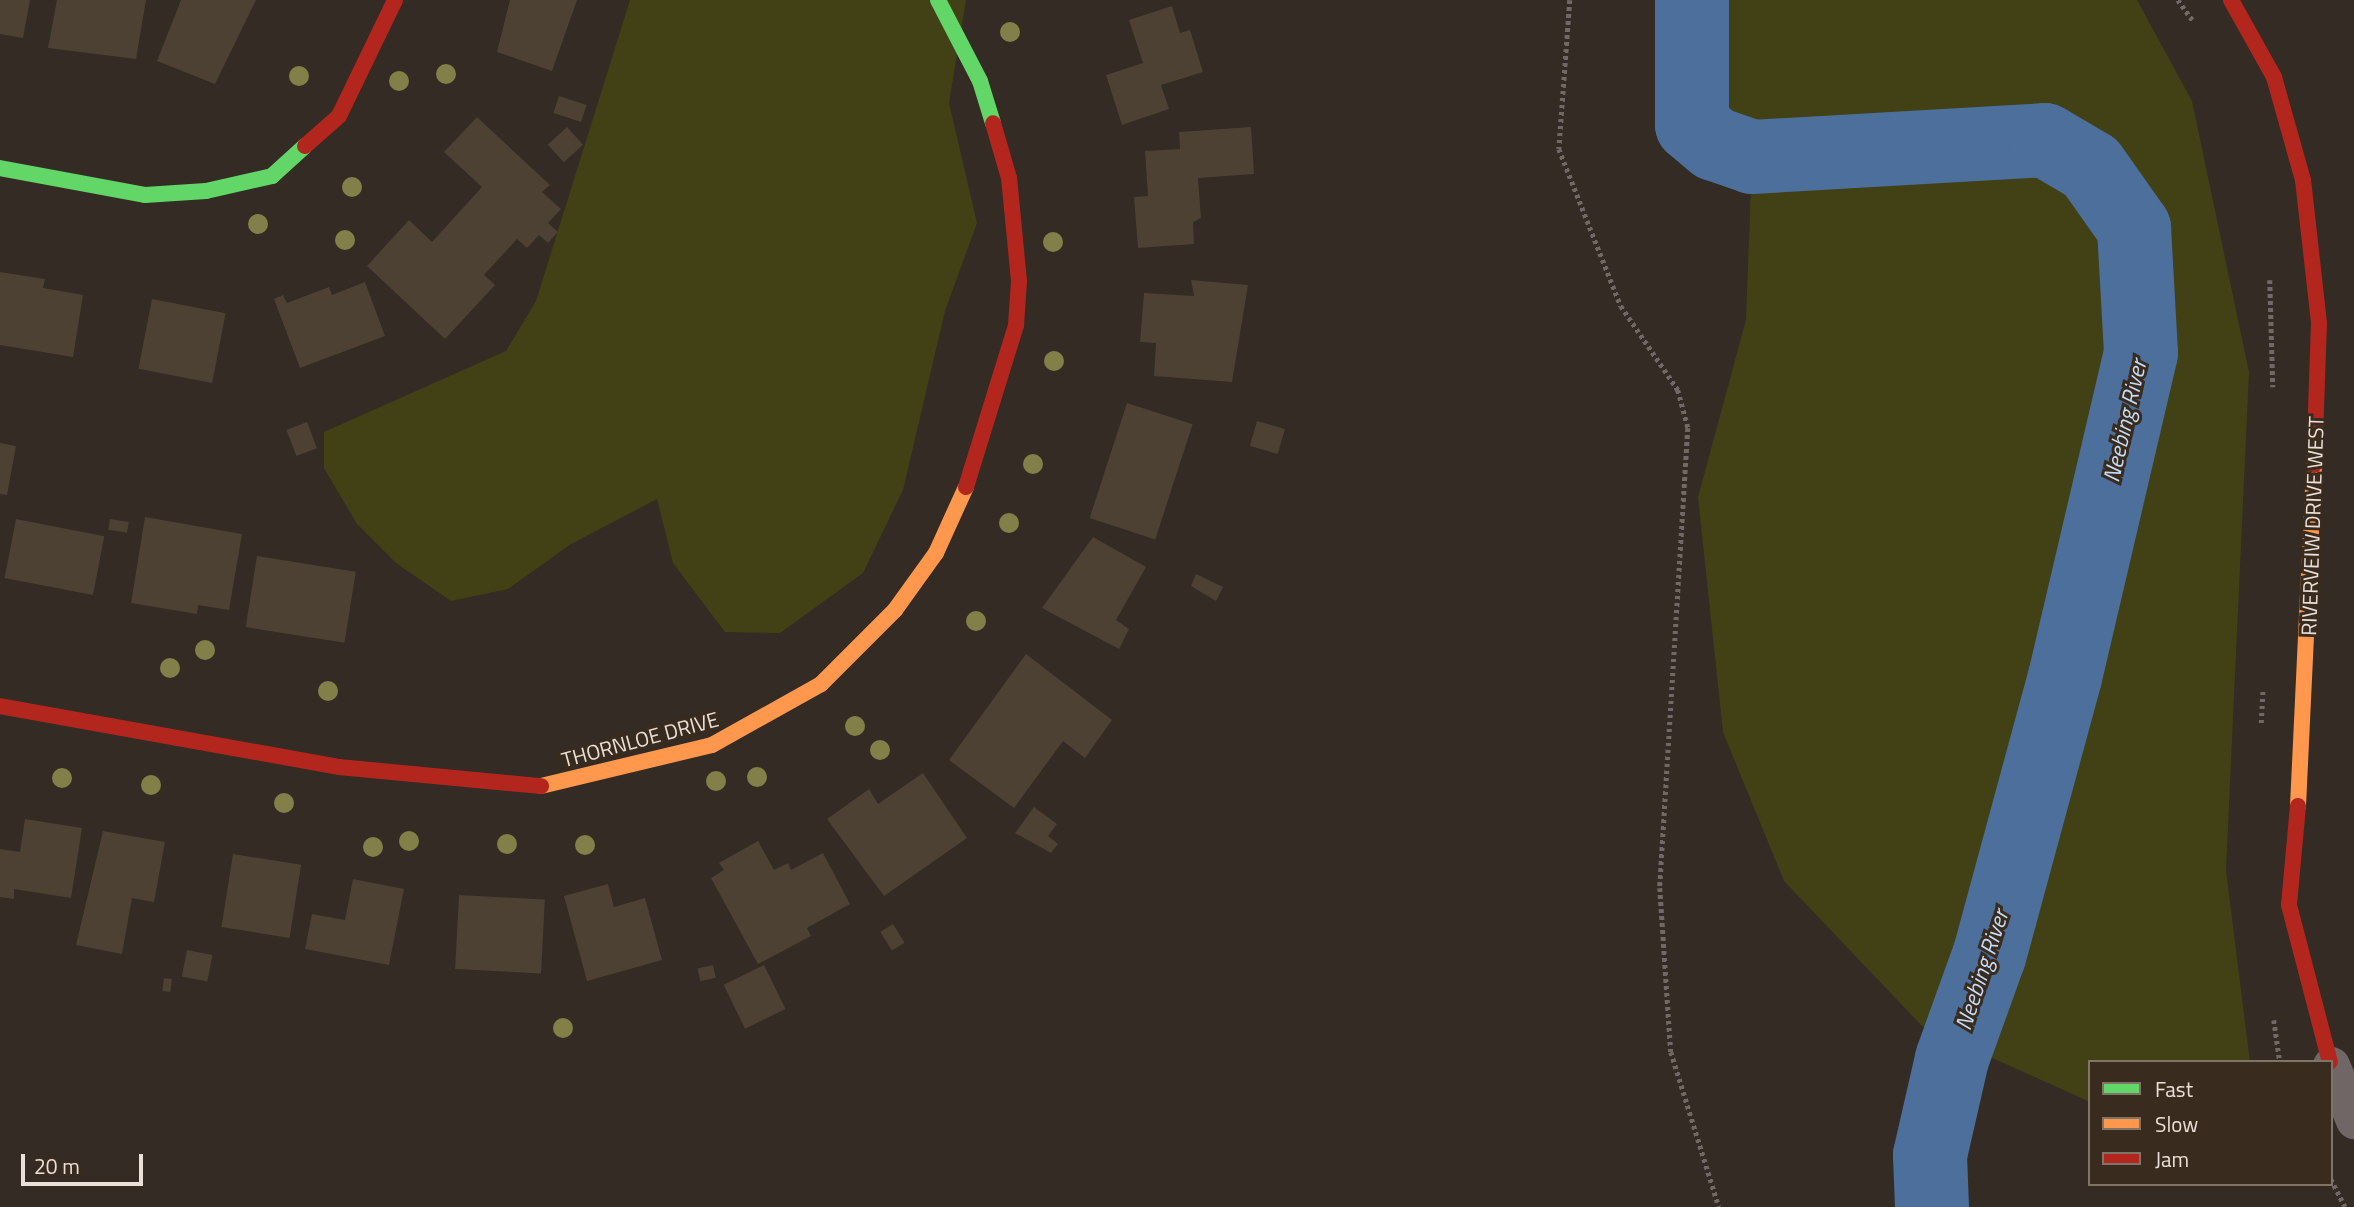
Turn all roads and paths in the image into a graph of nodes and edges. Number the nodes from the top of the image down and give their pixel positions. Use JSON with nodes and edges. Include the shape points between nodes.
{"nodes":[{"id":1,"x":395,"y":0,"type":"edge"},
{"id":2,"x":938,"y":0,"type":"edge"},
{"id":3,"x":1570,"y":0,"type":"edge"},
{"id":4,"x":2178,"y":0,"type":"edge"},
{"id":5,"x":2231,"y":0,"type":"edge"},
{"id":6,"x":2203,"y":33,"type":"dead end"},
{"id":7,"x":0,"y":168,"type":"edge"},
{"id":8,"x":2270,"y":276,"type":"dead end"},
{"id":9,"x":2274,"y":399,"type":"dead end"},
{"id":10,"x":2263,"y":684,"type":"dead end"},
{"id":11,"x":0,"y":706,"type":"edge"},
{"id":12,"x":2260,"y":738,"type":"dead end"},
{"id":13,"x":2273,"y":1008,"type":"dead end"},
{"id":14,"x":2280,"y":1060,"type":"edge"},
{"id":15,"x":2330,"y":1060,"type":"edge"},
{"id":16,"x":2333,"y":1069,"type":"edge"},
{"id":17,"x":2354,"y":1120,"type":"edge"},
{"id":18,"x":2333,"y":1184,"type":"edge"},
{"id":19,"x":1719,"y":1207,"type":"edge"},
{"id":20,"x":2345,"y":1207,"type":"edge"}],
"edges":[{"from":1,"to":7,"type":"street","via":[[370,63],[339,116],[272,176],[206,191],[145,195]]},
{"from":2,"to":11,"type":"street","name":"THORNLOE DRIVE","via":[[980,81],[1009,178],[1019,281],[1016,325],[986,432],[936,552],[895,610],[821,684],[712,745],[546,786],[351,769]]},
{"from":3,"to":19,"type":"path","via":[[1559,149],[1621,306],[1678,390],[1688,428],[1660,888],[1671,1052]]},
{"from":4,"to":6,"type":"path"},
{"from":5,"to":15,"type":"street","name":"RIVERVEIW DRIVE WEST","via":[[2274,77],[2300,167],[2319,323],[2306,707],[2289,905]]},
{"from":8,"to":9,"type":"path"},
{"from":10,"to":12,"type":"path"},
{"from":13,"to":14,"type":"path"},
{"from":16,"to":17,"type":"street","name":"RIVERVEIW DRIVE WEST"},
{"from":18,"to":20,"type":"path"}]}
